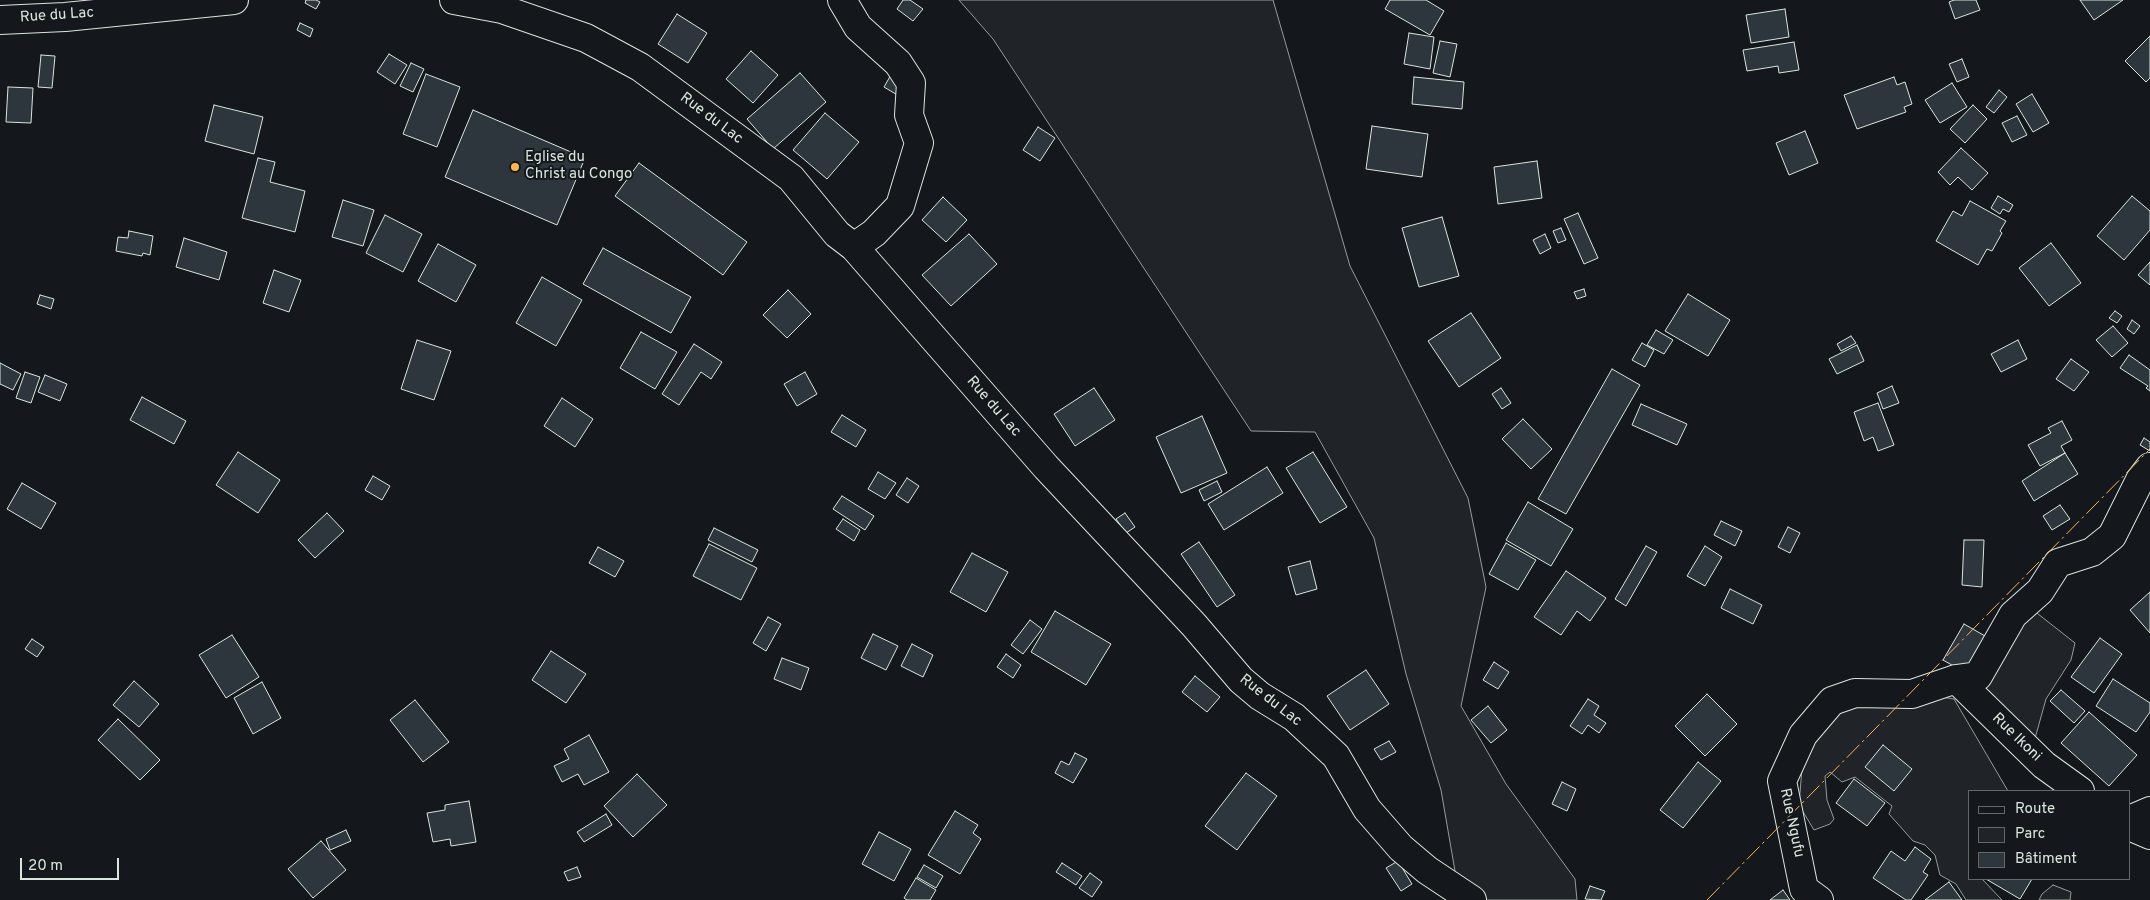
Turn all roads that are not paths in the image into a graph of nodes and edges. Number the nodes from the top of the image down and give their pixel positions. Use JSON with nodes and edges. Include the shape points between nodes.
{"nodes":[{"id":1,"x":234,"y":0,"type":"edge"},
{"id":2,"x":454,"y":0,"type":"edge"},
{"id":3,"x":842,"y":0,"type":"edge"},
{"id":4,"x":0,"y":20,"type":"edge"},
{"id":5,"x":854,"y":247,"type":"junction"},
{"id":6,"x":2150,"y":467,"type":"edge"},
{"id":7,"x":1956,"y":679,"type":"junction"},
{"id":8,"x":2079,"y":790,"type":"edge"},
{"id":9,"x":2150,"y":811,"type":"edge"},
{"id":10,"x":2130,"y":820,"type":"edge"},
{"id":11,"x":2130,"y":826,"type":"edge"},
{"id":12,"x":2150,"y":835,"type":"edge"},
{"id":13,"x":1472,"y":900,"type":"edge"},
{"id":14,"x":1819,"y":900,"type":"edge"}],
"edges":[{"from":1,"to":4,"type":"street","name":"Rue du Lac","via":[[65,17]]},
{"from":2,"to":5,"type":"street","name":"Rue du Lac","via":[[502,9],[548,23],[586,38],[640,67],[791,178],[838,234]]},
{"from":3,"to":5,"type":"street","via":[[858,27],[898,63],[911,83],[909,114],[919,143],[900,206],[874,233]]},
{"from":5,"to":13,"type":"street","name":"Rue du Lac","via":[[1046,467],[1241,680],[1294,717],[1336,756],[1367,809],[1401,848],[1426,870]]},
{"from":6,"to":7,"type":"street","name":"Rue Ngufu","via":[[2112,536],[2092,552],[2058,563],[2040,591],[2013,616],[1978,676]]},
{"from":7,"to":8,"type":"street","name":"Rue Ikoni","via":[[2044,765]]},
{"from":7,"to":14,"type":"street","name":"Rue Ngufu","via":[[1912,694],[1855,693],[1832,701],[1803,735],[1782,781],[1804,889]]},
{"from":9,"to":10,"type":"street"},
{"from":11,"to":12,"type":"street"}]}
